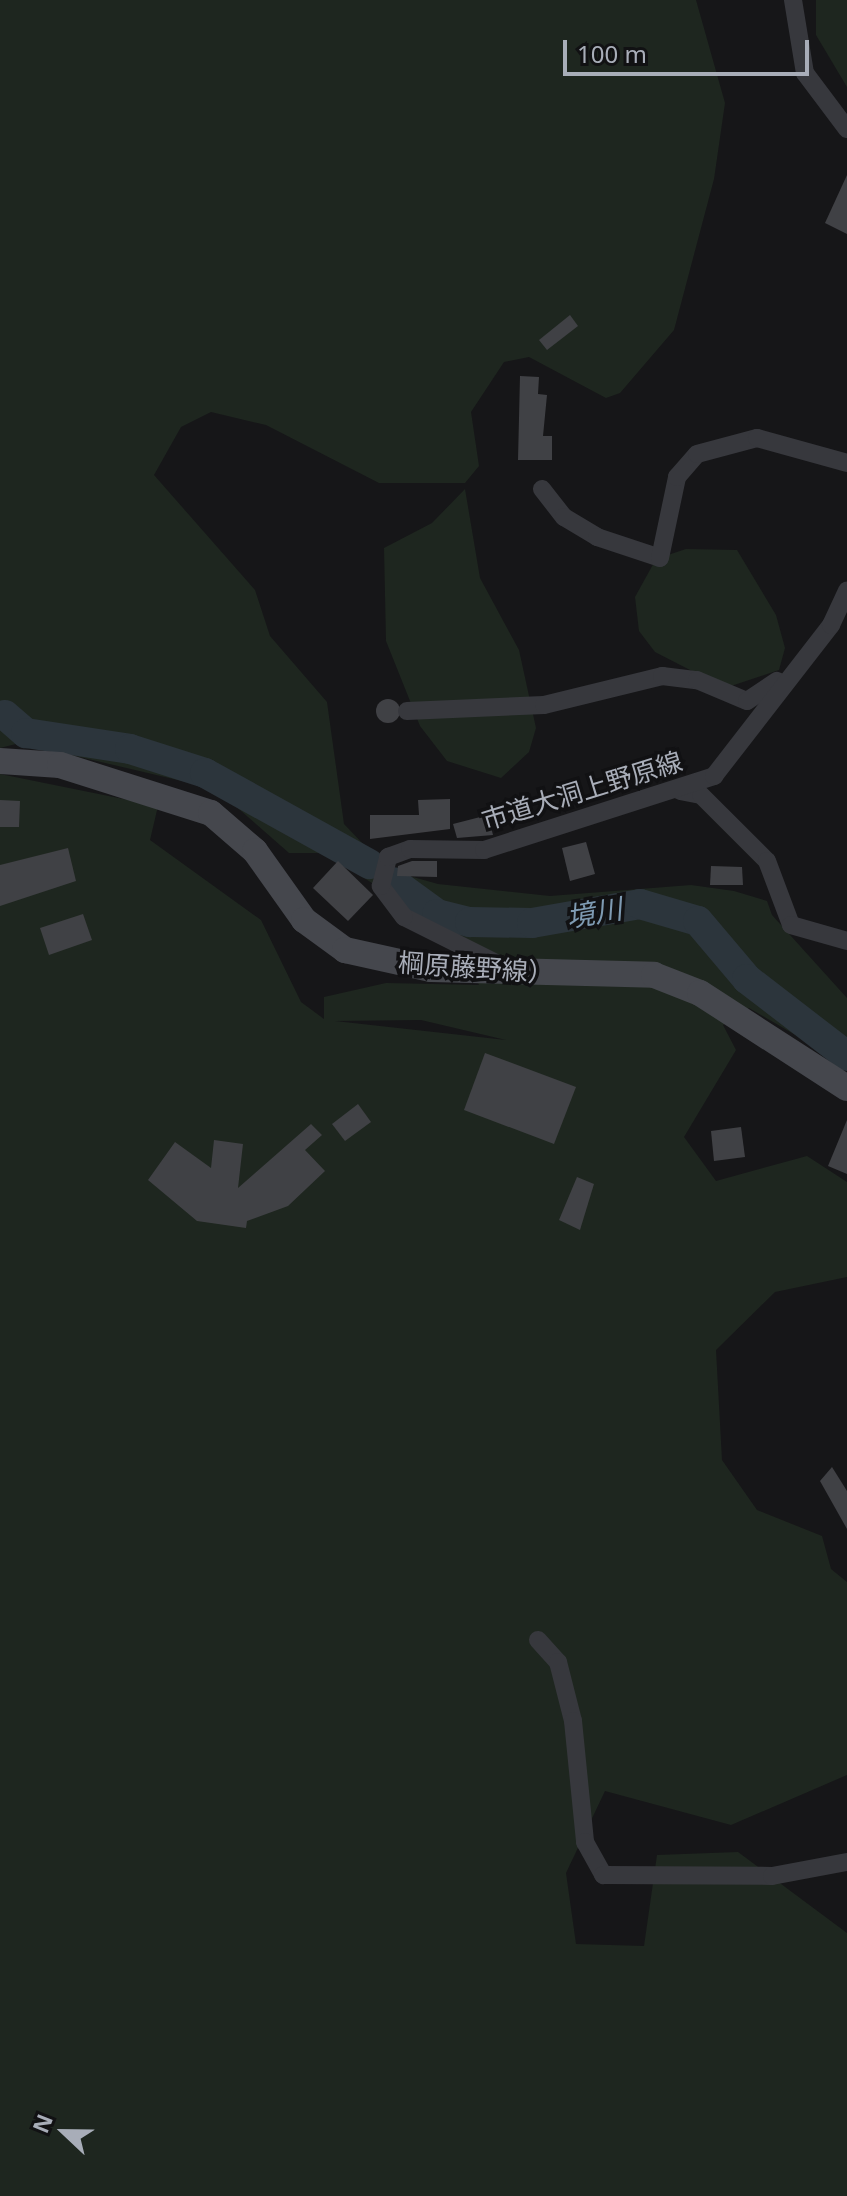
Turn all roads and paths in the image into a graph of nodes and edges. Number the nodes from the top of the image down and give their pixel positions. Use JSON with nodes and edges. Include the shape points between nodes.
{"nodes":[{"id":1,"x":793,"y":0,"type":"edge"},
{"id":2,"x":847,"y":129,"type":"edge"},
{"id":3,"x":847,"y":463,"type":"edge"},
{"id":4,"x":542,"y":489,"type":"dead end"},
{"id":5,"x":847,"y":591,"type":"edge"},
{"id":6,"x":787,"y":675,"type":"junction"},
{"id":7,"x":407,"y":711,"type":"dead end"},
{"id":8,"x":0,"y":761,"type":"edge"},
{"id":9,"x":680,"y":791,"type":"junction"},
{"id":10,"x":847,"y":941,"type":"edge"},
{"id":11,"x":519,"y":974,"type":"junction"},
{"id":12,"x":847,"y":1088,"type":"edge"},
{"id":13,"x":538,"y":1640,"type":"dead end"},
{"id":14,"x":847,"y":1862,"type":"edge"}],
"edges":[{"from":1,"to":2,"type":"street","via":[[805,73]]},
{"from":3,"to":4,"type":"street","via":[[757,438],[697,454],[677,477],[660,558],[597,537],[564,517]]},
{"from":5,"to":6,"type":"street","name":"市道大洞上野原線","via":[[831,625]]},
{"from":6,"to":7,"type":"street","via":[[747,701],[697,680],[662,676],[544,705]]},
{"from":6,"to":9,"type":"street","name":"市道大洞上野原線","via":[[729,763]]},
{"from":8,"to":11,"type":"main road","name":"棡原藤野線）","via":[[60,765],[211,813],[255,851],[304,920],[345,950],[405,966]]},
{"from":9,"to":10,"type":"street","via":[[701,795],[767,861],[791,925]]},
{"from":9,"to":11,"type":"street","name":"市道大洞上野原線","via":[[484,850],[410,849],[388,857],[381,886],[404,917]]},
{"from":11,"to":12,"type":"main road","name":"棡原藤野線）","via":[[633,973],[679,983]]},
{"from":13,"to":14,"type":"street","via":[[558,1662],[573,1721],[585,1842],[603,1875],[772,1876]]}]}
